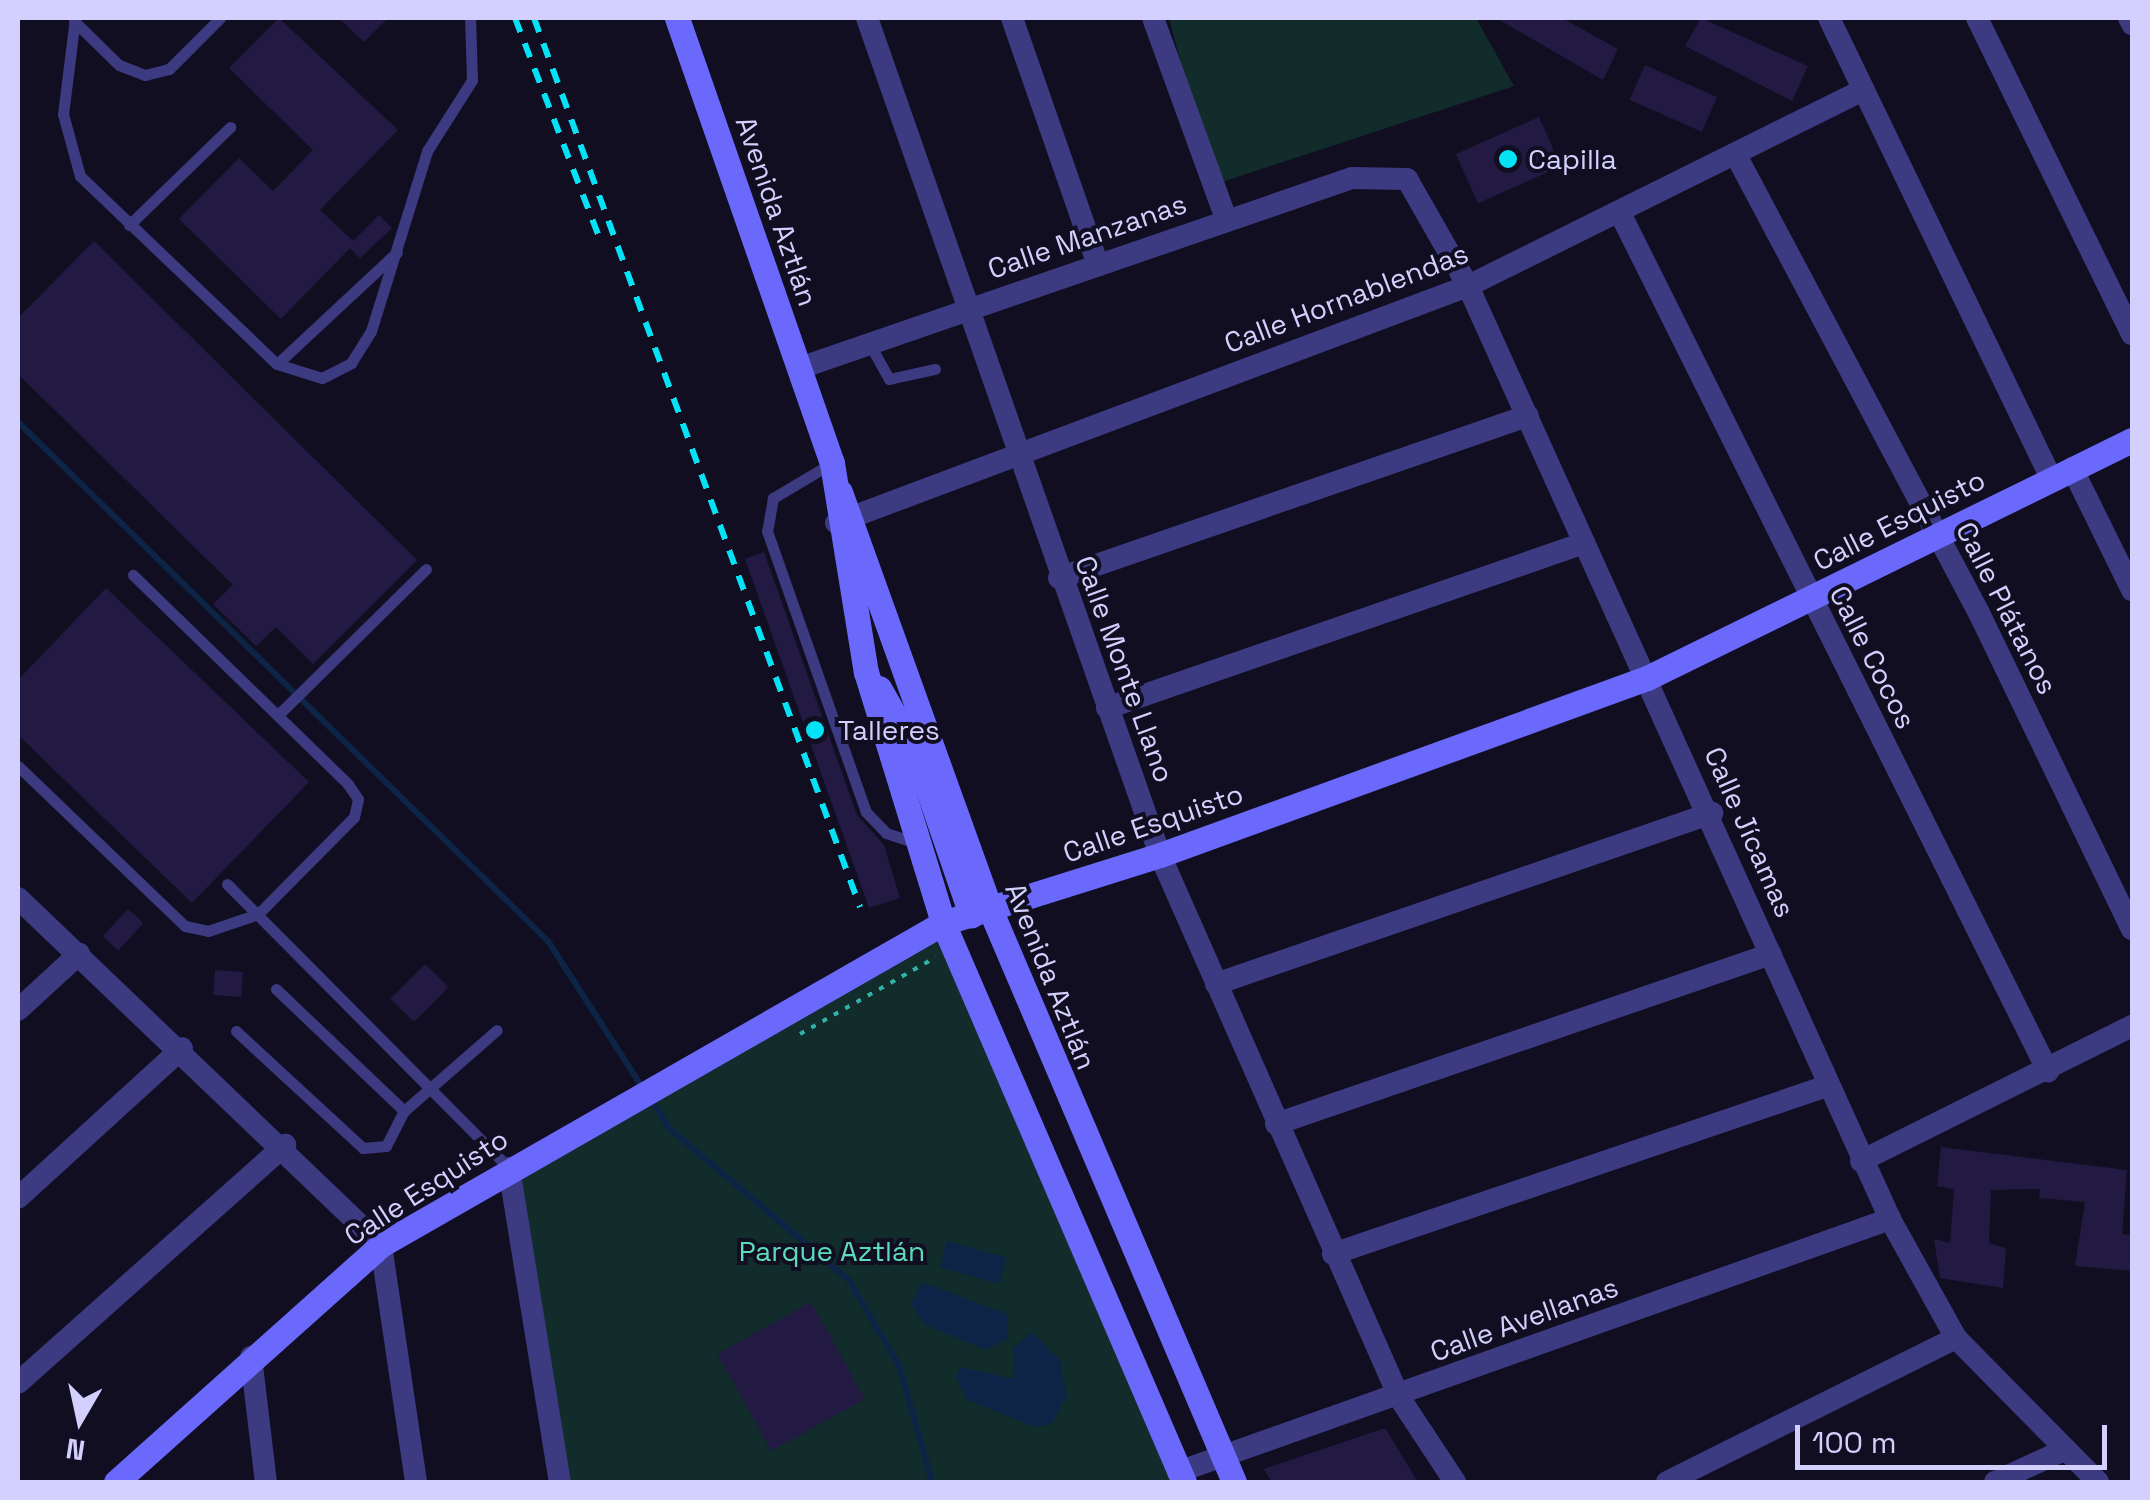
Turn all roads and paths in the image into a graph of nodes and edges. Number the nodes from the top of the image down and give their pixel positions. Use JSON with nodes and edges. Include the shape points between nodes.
{"nodes":[{"id":1,"x":220,"y":18,"type":"edge"},
{"id":2,"x":470,"y":18,"type":"edge"},
{"id":3,"x":677,"y":18,"type":"edge"},
{"id":4,"x":1012,"y":18,"type":"edge"},
{"id":5,"x":1154,"y":18,"type":"edge"},
{"id":6,"x":1829,"y":18,"type":"edge"},
{"id":7,"x":1977,"y":18,"type":"edge"},
{"id":8,"x":75,"y":19,"type":"edge"},
{"id":9,"x":873,"y":20,"type":"edge"},
{"id":10,"x":1861,"y":91,"type":"junction"},
{"id":11,"x":230,"y":127,"type":"dead end"},
{"id":12,"x":1738,"y":159,"type":"junction"},
{"id":13,"x":1394,"y":175,"type":"joint"},
{"id":14,"x":1621,"y":215,"type":"junction"},
{"id":15,"x":1226,"y":221,"type":"junction"},
{"id":16,"x":129,"y":225,"type":"junction"},
{"id":17,"x":397,"y":252,"type":"junction"},
{"id":18,"x":1098,"y":264,"type":"junction"},
{"id":19,"x":1468,"y":286,"type":"junction"},
{"id":20,"x":968,"y":307,"type":"junction"},
{"id":21,"x":2132,"y":334,"type":"edge"},
{"id":22,"x":869,"y":343,"type":"junction"},
{"id":23,"x":277,"y":364,"type":"junction"},
{"id":24,"x":800,"y":368,"type":"junction"},
{"id":25,"x":935,"y":369,"type":"dead end"},
{"id":26,"x":1528,"y":416,"type":"junction"},
{"id":27,"x":2132,"y":440,"type":"edge"},
{"id":28,"x":1017,"y":455,"type":"junction"},
{"id":29,"x":834,"y":473,"type":"junction"},
{"id":30,"x":2062,"y":473,"type":"junction"},
{"id":31,"x":844,"y":521,"type":"junction"},
{"id":32,"x":1936,"y":535,"type":"junction"},
{"id":33,"x":1584,"y":542,"type":"junction"},
{"id":34,"x":426,"y":569,"type":"dead end"},
{"id":35,"x":134,"y":575,"type":"dead end"},
{"id":36,"x":1059,"y":578,"type":"junction"},
{"id":37,"x":2132,"y":590,"type":"edge"},
{"id":38,"x":1809,"y":599,"type":"junction"},
{"id":39,"x":866,"y":672,"type":"junction"},
{"id":40,"x":1648,"y":678,"type":"junction"},
{"id":41,"x":1107,"y":708,"type":"junction"},
{"id":42,"x":280,"y":713,"type":"junction"},
{"id":43,"x":18,"y":766,"type":"edge"},
{"id":44,"x":1712,"y":814,"type":"junction"},
{"id":45,"x":918,"y":844,"type":"junction"},
{"id":46,"x":1160,"y":855,"type":"junction"},
{"id":47,"x":227,"y":884,"type":"dead end"},
{"id":48,"x":18,"y":898,"type":"edge"},
{"id":49,"x":981,"y":912,"type":"junction"},
{"id":50,"x":258,"y":914,"type":"junction"},
{"id":51,"x":944,"y":923,"type":"junction"},
{"id":52,"x":2132,"y":929,"type":"edge"},
{"id":53,"x":953,"y":948,"type":"junction"},
{"id":54,"x":80,"y":954,"type":"junction"},
{"id":55,"x":1770,"y":954,"type":"junction"},
{"id":56,"x":1216,"y":984,"type":"junction"},
{"id":57,"x":276,"y":989,"type":"dead end"},
{"id":58,"x":18,"y":1010,"type":"edge"},
{"id":59,"x":2132,"y":1026,"type":"edge"},
{"id":60,"x":496,"y":1030,"type":"dead end"},
{"id":61,"x":236,"y":1031,"type":"dead end"},
{"id":62,"x":785,"y":1042,"type":"dead end"},
{"id":63,"x":182,"y":1048,"type":"junction"},
{"id":64,"x":2048,"y":1071,"type":"junction"},
{"id":65,"x":434,"y":1086,"type":"junction"},
{"id":66,"x":1827,"y":1086,"type":"junction"},
{"id":67,"x":404,"y":1111,"type":"junction"},
{"id":68,"x":1276,"y":1124,"type":"junction"},
{"id":69,"x":285,"y":1145,"type":"junction"},
{"id":70,"x":1861,"y":1160,"type":"junction"},
{"id":71,"x":509,"y":1168,"type":"junction"},
{"id":72,"x":18,"y":1198,"type":"edge"},
{"id":73,"x":1890,"y":1219,"type":"junction"},
{"id":74,"x":381,"y":1245,"type":"junction"},
{"id":75,"x":1333,"y":1254,"type":"junction"},
{"id":76,"x":1956,"y":1338,"type":"junction"},
{"id":77,"x":251,"y":1357,"type":"junction"},
{"id":78,"x":18,"y":1383,"type":"edge"},
{"id":79,"x":1399,"y":1397,"type":"junction"},
{"id":80,"x":2062,"y":1451,"type":"junction"},
{"id":81,"x":1220,"y":1458,"type":"junction"},
{"id":82,"x":1181,"y":1477,"type":"edge"},
{"id":83,"x":116,"y":1482,"type":"edge"},
{"id":84,"x":266,"y":1482,"type":"edge"},
{"id":85,"x":416,"y":1482,"type":"edge"},
{"id":86,"x":560,"y":1482,"type":"edge"},
{"id":87,"x":1234,"y":1482,"type":"edge"},
{"id":88,"x":1454,"y":1482,"type":"edge"},
{"id":89,"x":1667,"y":1482,"type":"edge"},
{"id":90,"x":1995,"y":1482,"type":"edge"},
{"id":91,"x":2098,"y":1482,"type":"edge"}],
"edges":[{"from":1,"to":8,"type":"lane","via":[[169,70],[145,75],[119,65]]},
{"from":2,"to":17,"type":"lane","via":[[472,80],[428,151]]},
{"from":3,"to":24,"type":"main road","name":"Avenida Aztlán"},
{"from":4,"to":18,"type":"street"},
{"from":5,"to":15,"type":"street"},
{"from":6,"to":10,"type":"street"},
{"from":7,"to":21,"type":"street"},
{"from":8,"to":16,"type":"lane","via":[[68,155]]},
{"from":9,"to":20,"type":"street","name":"Calle Monte Llano"},
{"from":10,"to":12,"type":"street","name":"Calle Hornablendas"},
{"from":10,"to":30,"type":"street"},
{"from":11,"to":16,"type":"lane"},
{"from":12,"to":14,"type":"street","name":"Calle Hornablendas"},
{"from":12,"to":32,"type":"street","name":"Calle Plátanos"},
{"from":13,"to":15,"type":"street","name":"Calle Manzanas","via":[[1352,178]]},
{"from":13,"to":19,"type":"street","name":"Calle Jícamas","via":[[1426,203]]},
{"from":14,"to":19,"type":"street","name":"Calle Hornablendas"},
{"from":14,"to":38,"type":"street","name":"Calle Cocos"},
{"from":15,"to":18,"type":"street","name":"Calle Manzanas"},
{"from":16,"to":23,"type":"lane"},
{"from":17,"to":23,"type":"lane"},
{"from":17,"to":23,"type":"lane","via":[[371,332],[340,374],[302,377]]},
{"from":18,"to":20,"type":"street","name":"Calle Manzanas"},
{"from":19,"to":26,"type":"street","name":"Calle Jícamas"},
{"from":19,"to":28,"type":"street","name":"Calle Hornablendas"},
{"from":20,"to":22,"type":"street","name":"Calle Manzanas"},
{"from":20,"to":28,"type":"street","name":"Calle Monte Llano"},
{"from":22,"to":24,"type":"street","name":"Calle Manzanas"},
{"from":22,"to":25,"type":"lane","via":[[889,378]]},
{"from":24,"to":29,"type":"main road","name":"Avenida Aztlán"},
{"from":26,"to":33,"type":"street","name":"Calle Jícamas"},
{"from":26,"to":36,"type":"street"},
{"from":27,"to":30,"type":"main road","name":"Calle Esquisto"},
{"from":28,"to":31,"type":"street","name":"Calle Hornablendas"},
{"from":28,"to":36,"type":"street","name":"Calle Monte Llano"},
{"from":29,"to":31,"type":"main road","name":"Avenida Aztlán"},
{"from":29,"to":45,"type":"lane","via":[[773,498],[768,531],[866,812],[886,833]]},
{"from":30,"to":32,"type":"main road","name":"Calle Esquisto"},
{"from":30,"to":37,"type":"street"},
{"from":31,"to":39,"type":"main road","name":"Avenida Aztlán"},
{"from":31,"to":49,"type":"main road","name":"Avenida Aztlán"},
{"from":32,"to":38,"type":"main road","name":"Calle Esquisto"},
{"from":32,"to":52,"type":"street","name":"Calle Plátanos"},
{"from":33,"to":40,"type":"street","name":"Calle Jícamas"},
{"from":33,"to":41,"type":"street"},
{"from":34,"to":42,"type":"lane"},
{"from":35,"to":42,"type":"lane"},
{"from":36,"to":41,"type":"street","name":"Calle Monte Llano"},
{"from":38,"to":40,"type":"main road","name":"Calle Esquisto"},
{"from":38,"to":64,"type":"street","name":"Calle Cocos"},
{"from":39,"to":45,"type":"main road","name":"Avenida Aztlán"},
{"from":39,"to":49,"type":"main road","via":[[914,749]]},
{"from":40,"to":44,"type":"street","name":"Calle Jícamas"},
{"from":40,"to":46,"type":"main road","name":"Calle Esquisto"},
{"from":41,"to":46,"type":"street","name":"Calle Monte Llano"},
{"from":42,"to":50,"type":"lane","via":[[358,805]]},
{"from":43,"to":50,"type":"lane","via":[[185,926],[228,930]]},
{"from":44,"to":55,"type":"street","name":"Calle Jícamas"},
{"from":44,"to":56,"type":"street"},
{"from":45,"to":51,"type":"main road","name":"Avenida Aztlán"},
{"from":46,"to":49,"type":"main road","name":"Calle Esquisto"},
{"from":46,"to":56,"type":"street","name":"Calle Monte Llano"},
{"from":47,"to":50,"type":"lane"},
{"from":48,"to":54,"type":"street"},
{"from":49,"to":51,"type":"main road","name":"Calle Esquisto"},
{"from":49,"to":81,"type":"main road","name":"Avenida Aztlán"},
{"from":50,"to":65,"type":"lane"},
{"from":51,"to":53,"type":"main road","name":"Avenida Aztlán"},
{"from":51,"to":71,"type":"main road","name":"Calle Esquisto"},
{"from":53,"to":62,"type":"path"},
{"from":53,"to":82,"type":"main road","name":"Avenida Aztlán"},
{"from":54,"to":58,"type":"street"},
{"from":54,"to":63,"type":"street"},
{"from":55,"to":66,"type":"street","name":"Calle Jícamas"},
{"from":55,"to":68,"type":"street"},
{"from":56,"to":68,"type":"street","name":"Calle Monte Llano"},
{"from":57,"to":67,"type":"lane"},
{"from":59,"to":64,"type":"street"},
{"from":60,"to":65,"type":"lane"},
{"from":61,"to":67,"type":"lane","via":[[364,1148],[386,1146]]},
{"from":63,"to":69,"type":"street"},
{"from":63,"to":72,"type":"street"},
{"from":64,"to":70,"type":"street"},
{"from":65,"to":67,"type":"lane"},
{"from":65,"to":71,"type":"lane"},
{"from":66,"to":70,"type":"street","name":"Calle Jícamas"},
{"from":66,"to":75,"type":"street"},
{"from":68,"to":75,"type":"street","name":"Calle Monte Llano"},
{"from":69,"to":74,"type":"street"},
{"from":69,"to":78,"type":"street"},
{"from":70,"to":73,"type":"street","name":"Calle Jícamas"},
{"from":71,"to":74,"type":"main road","name":"Calle Esquisto"},
{"from":71,"to":86,"type":"street"},
{"from":73,"to":76,"type":"street","name":"Calle Jícamas"},
{"from":73,"to":79,"type":"street","name":"Calle Avellanas"},
{"from":74,"to":77,"type":"main road","name":"Calle Esquisto"},
{"from":74,"to":85,"type":"street"},
{"from":75,"to":79,"type":"street","name":"Calle Monte Llano"},
{"from":76,"to":80,"type":"street","name":"Calle Jícamas"},
{"from":76,"to":89,"type":"street"},
{"from":77,"to":83,"type":"main road","name":"Calle Esquisto"},
{"from":77,"to":84,"type":"street"},
{"from":79,"to":81,"type":"street","name":"Calle Avellanas"},
{"from":79,"to":88,"type":"street","name":"Calle Monte Llano"},
{"from":80,"to":90,"type":"street"},
{"from":80,"to":91,"type":"street","name":"Calle Jícamas"},
{"from":81,"to":82,"type":"street","name":"Calle Avellanas"},
{"from":81,"to":87,"type":"main road","name":"Avenida Aztlán"}]}
